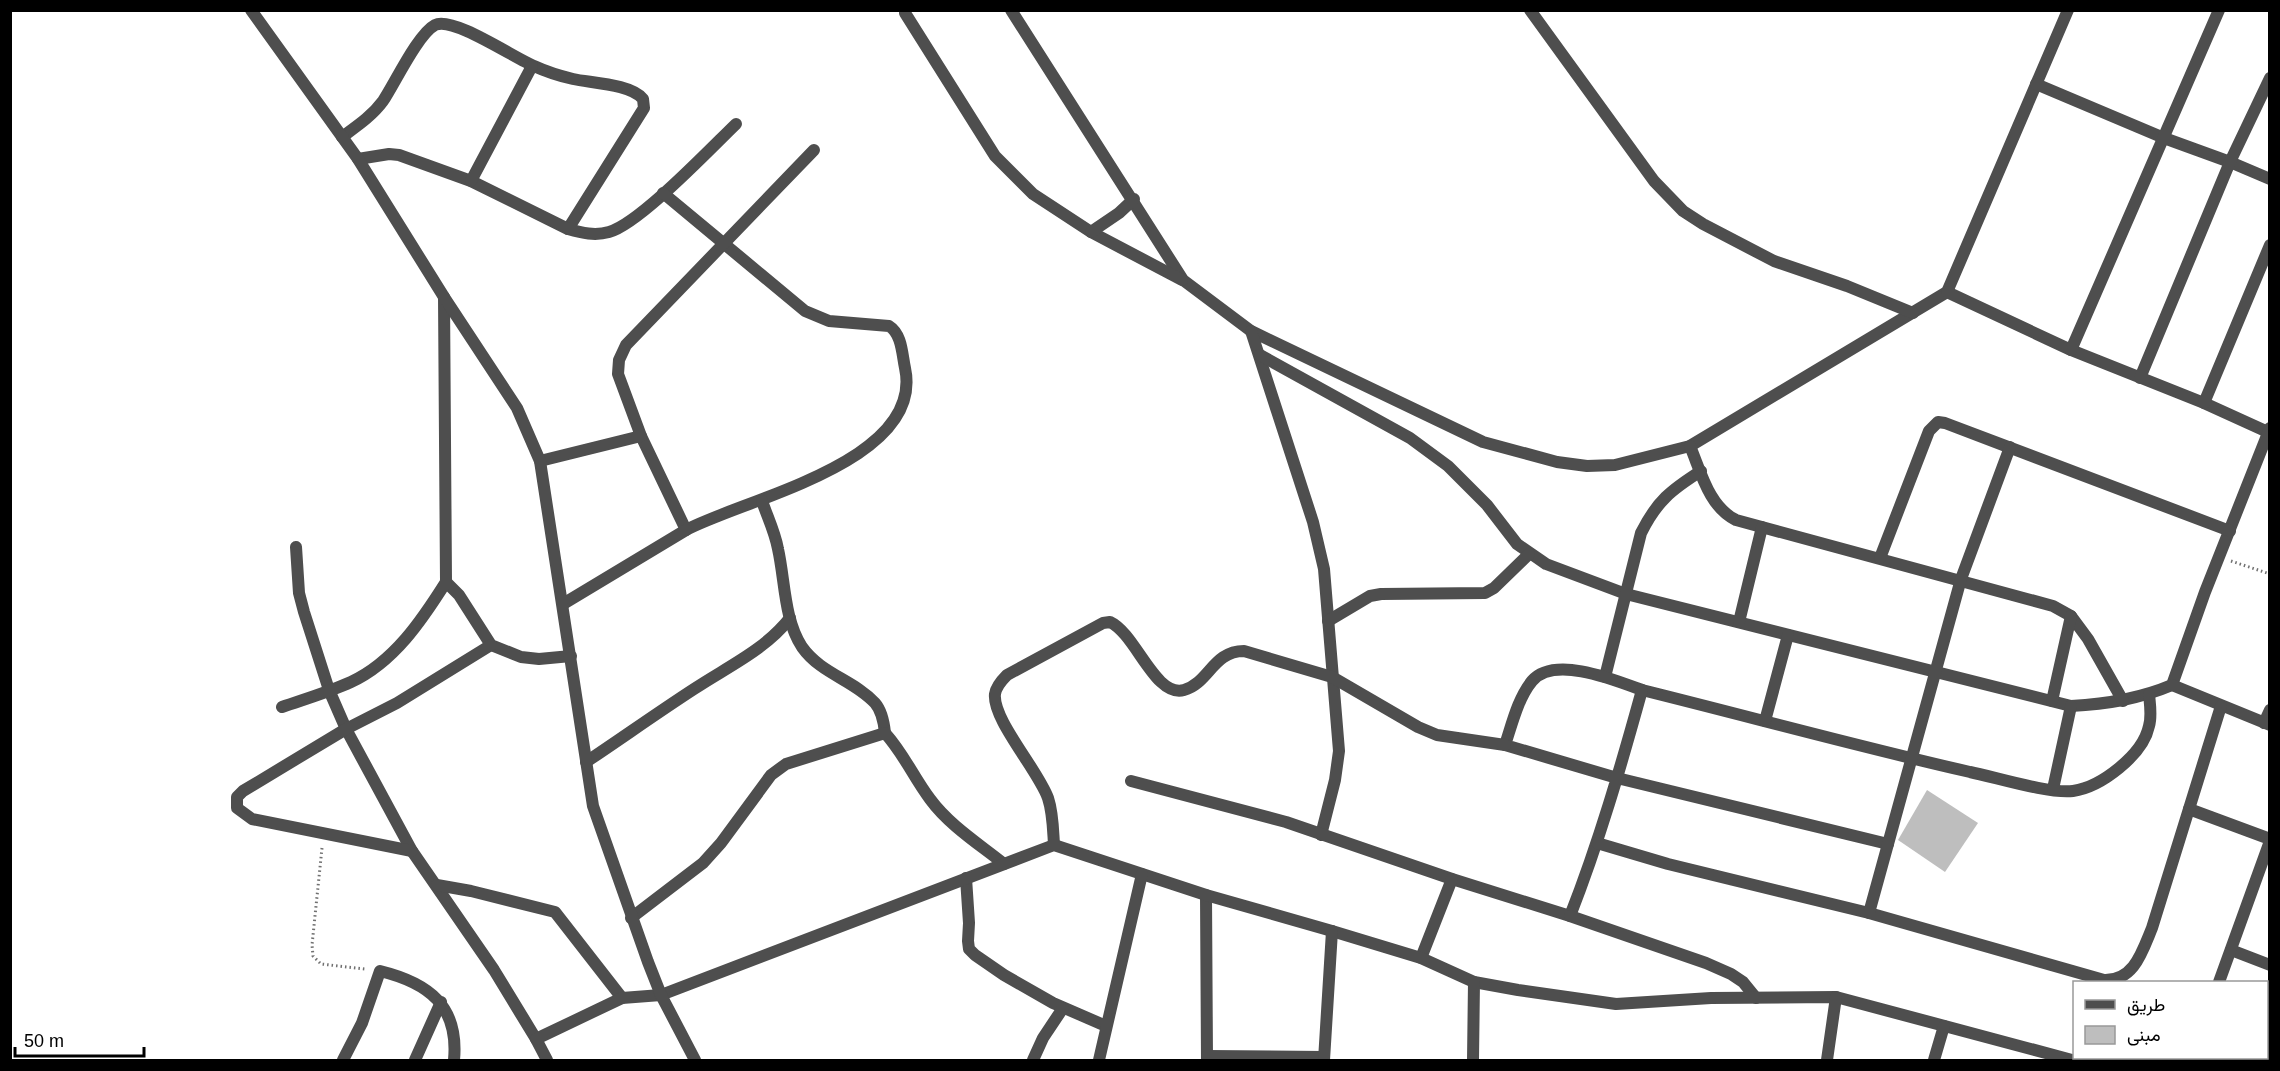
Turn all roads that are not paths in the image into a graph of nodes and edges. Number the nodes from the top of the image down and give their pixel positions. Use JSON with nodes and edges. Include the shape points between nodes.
{"nodes":[{"id":1,"x":251,"y":10,"type":"edge"},
{"id":2,"x":1011,"y":10,"type":"edge"},
{"id":3,"x":1530,"y":10,"type":"edge"},
{"id":4,"x":2068,"y":10,"type":"edge"},
{"id":5,"x":2219,"y":10,"type":"edge"},
{"id":6,"x":904,"y":11,"type":"edge"},
{"id":7,"x":532,"y":66,"type":"junction"},
{"id":8,"x":2270,"y":78,"type":"edge"},
{"id":9,"x":2036,"y":84,"type":"junction"},
{"id":10,"x":736,"y":124,"type":"dead end"},
{"id":11,"x":342,"y":137,"type":"junction"},
{"id":12,"x":2164,"y":138,"type":"junction"},
{"id":13,"x":814,"y":150,"type":"dead end"},
{"id":14,"x":358,"y":159,"type":"junction"},
{"id":15,"x":2230,"y":162,"type":"junction"},
{"id":16,"x":2270,"y":179,"type":"edge"},
{"id":17,"x":471,"y":181,"type":"junction"},
{"id":18,"x":663,"y":193,"type":"junction"},
{"id":19,"x":1134,"y":199,"type":"junction"},
{"id":20,"x":568,"y":229,"type":"junction"},
{"id":21,"x":1090,"y":232,"type":"junction"},
{"id":22,"x":723,"y":244,"type":"junction"},
{"id":23,"x":2270,"y":245,"type":"edge"},
{"id":24,"x":1183,"y":280,"type":"junction"},
{"id":25,"x":1947,"y":292,"type":"junction"},
{"id":26,"x":444,"y":297,"type":"junction"},
{"id":27,"x":1913,"y":313,"type":"junction"},
{"id":28,"x":1251,"y":330,"type":"junction"},
{"id":29,"x":2071,"y":350,"type":"junction"},
{"id":30,"x":1260,"y":355,"type":"junction"},
{"id":31,"x":2140,"y":378,"type":"junction"},
{"id":32,"x":2204,"y":403,"type":"junction"},
{"id":33,"x":2269,"y":431,"type":"edge"},
{"id":34,"x":641,"y":436,"type":"junction"},
{"id":35,"x":1690,"y":446,"type":"junction"},
{"id":36,"x":2010,"y":447,"type":"junction"},
{"id":37,"x":540,"y":461,"type":"junction"},
{"id":38,"x":1701,"y":471,"type":"junction"},
{"id":39,"x":762,"y":501,"type":"junction"},
{"id":40,"x":1762,"y":527,"type":"junction"},
{"id":41,"x":686,"y":530,"type":"junction"},
{"id":42,"x":2230,"y":531,"type":"junction"},
{"id":43,"x":296,"y":547,"type":"dead end"},
{"id":44,"x":1529,"y":554,"type":"junction"},
{"id":45,"x":1880,"y":558,"type":"junction"},
{"id":46,"x":1961,"y":579,"type":"junction"},
{"id":47,"x":446,"y":582,"type":"junction"},
{"id":48,"x":1626,"y":594,"type":"junction"},
{"id":49,"x":563,"y":604,"type":"junction"},
{"id":50,"x":2072,"y":616,"type":"junction"},
{"id":51,"x":790,"y":618,"type":"junction"},
{"id":52,"x":1328,"y":621,"type":"junction"},
{"id":53,"x":1739,"y":622,"type":"junction"},
{"id":54,"x":1788,"y":635,"type":"junction"},
{"id":55,"x":491,"y":645,"type":"junction"},
{"id":56,"x":571,"y":656,"type":"junction"},
{"id":57,"x":1936,"y":671,"type":"junction"},
{"id":58,"x":1332,"y":677,"type":"junction"},
{"id":59,"x":1605,"y":677,"type":"junction"},
{"id":60,"x":2172,"y":685,"type":"junction"},
{"id":61,"x":329,"y":690,"type":"junction"},
{"id":62,"x":1642,"y":690,"type":"junction"},
{"id":63,"x":2149,"y":694,"type":"junction"},
{"id":64,"x":2052,"y":701,"type":"junction"},
{"id":65,"x":2122,"y":701,"type":"junction"},
{"id":66,"x":2071,"y":706,"type":"junction"},
{"id":67,"x":2221,"y":706,"type":"junction"},
{"id":68,"x":282,"y":707,"type":"dead end"},
{"id":69,"x":2270,"y":710,"type":"edge"},
{"id":70,"x":1765,"y":721,"type":"junction"},
{"id":71,"x":2267,"y":724,"type":"edge"},
{"id":72,"x":346,"y":729,"type":"junction"},
{"id":73,"x":885,"y":734,"type":"junction"},
{"id":74,"x":1505,"y":745,"type":"junction"},
{"id":75,"x":1912,"y":759,"type":"junction"},
{"id":76,"x":586,"y":762,"type":"junction"},
{"id":77,"x":1617,"y":778,"type":"junction"},
{"id":78,"x":1131,"y":781,"type":"dead end"},
{"id":79,"x":2053,"y":789,"type":"junction"},
{"id":80,"x":2189,"y":809,"type":"junction"},
{"id":81,"x":1322,"y":835,"type":"junction"},
{"id":82,"x":2270,"y":840,"type":"edge"},
{"id":83,"x":1597,"y":843,"type":"junction"},
{"id":84,"x":1888,"y":844,"type":"junction"},
{"id":85,"x":1054,"y":845,"type":"junction"},
{"id":86,"x":412,"y":851,"type":"junction"},
{"id":87,"x":1004,"y":864,"type":"junction"},
{"id":88,"x":1142,"y":874,"type":"junction"},
{"id":89,"x":966,"y":878,"type":"junction"},
{"id":90,"x":1452,"y":879,"type":"junction"},
{"id":91,"x":437,"y":885,"type":"junction"},
{"id":92,"x":1206,"y":895,"type":"junction"},
{"id":93,"x":1869,"y":913,"type":"junction"},
{"id":94,"x":1570,"y":916,"type":"junction"},
{"id":95,"x":631,"y":918,"type":"junction"},
{"id":96,"x":1332,"y":930,"type":"junction"},
{"id":97,"x":2231,"y":950,"type":"junction"},
{"id":98,"x":1421,"y":958,"type":"junction"},
{"id":99,"x":2270,"y":965,"type":"edge"},
{"id":100,"x":2219,"y":981,"type":"edge"},
{"id":101,"x":1474,"y":982,"type":"junction"},
{"id":102,"x":661,"y":995,"type":"junction"},
{"id":103,"x":1836,"y":997,"type":"junction"},
{"id":104,"x":622,"y":998,"type":"junction"},
{"id":105,"x":1756,"y":998,"type":"junction"},
{"id":106,"x":441,"y":1002,"type":"junction"},
{"id":107,"x":1063,"y":1008,"type":"junction"},
{"id":108,"x":1106,"y":1026,"type":"junction"},
{"id":109,"x":1944,"y":1026,"type":"junction"},
{"id":110,"x":536,"y":1039,"type":"junction"},
{"id":111,"x":1207,"y":1058,"type":"edge"},
{"id":112,"x":1324,"y":1059,"type":"edge"},
{"id":113,"x":343,"y":1060,"type":"edge"},
{"id":114,"x":415,"y":1060,"type":"edge"},
{"id":115,"x":454,"y":1060,"type":"edge"},
{"id":116,"x":546,"y":1060,"type":"edge"},
{"id":117,"x":695,"y":1060,"type":"edge"},
{"id":118,"x":1033,"y":1060,"type":"edge"},
{"id":119,"x":1099,"y":1060,"type":"edge"},
{"id":120,"x":1473,"y":1060,"type":"edge"},
{"id":121,"x":1827,"y":1060,"type":"edge"},
{"id":122,"x":1934,"y":1060,"type":"edge"},
{"id":123,"x":2072,"y":1060,"type":"edge"}],
"edges":[{"from":1,"to":11,"type":"street"},
{"from":2,"to":19,"type":"street"},
{"from":3,"to":27,"type":"street","via":[[1654,181],[1683,211],[1774,261]]},
{"from":4,"to":9,"type":"street"},
{"from":5,"to":12,"type":"street"},
{"from":6,"to":21,"type":"street","via":[[995,156],[1032,194]]},
{"from":7,"to":11,"type":"street","via":[[454,25],[437,24],[417,44],[382,102]]},
{"from":7,"to":17,"type":"street"},
{"from":7,"to":20,"type":"street","via":[[636,93],[644,103]]},
{"from":8,"to":15,"type":"street"},
{"from":9,"to":12,"type":"street"},
{"from":9,"to":25,"type":"street"},
{"from":10,"to":18,"type":"street"},
{"from":11,"to":14,"type":"street"},
{"from":12,"to":15,"type":"street"},
{"from":12,"to":29,"type":"street"},
{"from":13,"to":22,"type":"street"},
{"from":14,"to":17,"type":"street","via":[[399,155]]},
{"from":14,"to":26,"type":"street"},
{"from":15,"to":16,"type":"street"},
{"from":15,"to":31,"type":"street"},
{"from":17,"to":20,"type":"street"},
{"from":18,"to":20,"type":"street","via":[[621,228],[598,234]]},
{"from":18,"to":22,"type":"street"},
{"from":19,"to":21,"type":"street"},
{"from":19,"to":24,"type":"street"},
{"from":21,"to":24,"type":"street"},
{"from":22,"to":34,"type":"street","via":[[626,345],[619,360],[618,374]]},
{"from":22,"to":39,"type":"street","via":[[805,311],[829,321],[889,326],[899,339],[907,378],[904,402],[874,444]]},
{"from":23,"to":32,"type":"street"},
{"from":24,"to":28,"type":"street"},
{"from":25,"to":27,"type":"street"},
{"from":25,"to":29,"type":"street"},
{"from":26,"to":37,"type":"street","via":[[517,408]]},
{"from":26,"to":47,"type":"street"},
{"from":27,"to":35,"type":"street"},
{"from":28,"to":30,"type":"street"},
{"from":28,"to":35,"type":"street","via":[[1483,442],[1557,462],[1615,465]]},
{"from":29,"to":31,"type":"street"},
{"from":30,"to":44,"type":"street","via":[[1410,438],[1448,466]]},
{"from":30,"to":52,"type":"street","via":[[1313,522],[1324,570]]},
{"from":31,"to":32,"type":"street"},
{"from":32,"to":33,"type":"street"},
{"from":33,"to":42,"type":"street"},
{"from":34,"to":37,"type":"street"},
{"from":34,"to":41,"type":"street"},
{"from":35,"to":38,"type":"street"},
{"from":36,"to":42,"type":"street"},
{"from":36,"to":45,"type":"street","via":[[1945,423],[1933,425]]},
{"from":36,"to":46,"type":"street"},
{"from":37,"to":49,"type":"street"},
{"from":38,"to":40,"type":"street","via":[[1716,505],[1725,515]]},
{"from":38,"to":48,"type":"street","via":[[1666,495],[1651,512],[1641,533]]},
{"from":39,"to":41,"type":"street","via":[[714,516]]},
{"from":39,"to":51,"type":"street","via":[[778,546]]},
{"from":40,"to":45,"type":"street"},
{"from":40,"to":53,"type":"street"},
{"from":41,"to":49,"type":"street"},
{"from":42,"to":60,"type":"street"},
{"from":43,"to":61,"type":"street","via":[[299,593]]},
{"from":44,"to":48,"type":"street"},
{"from":44,"to":52,"type":"street","via":[[1485,593],[1381,594],[1370,596]]},
{"from":45,"to":46,"type":"street"},
{"from":46,"to":50,"type":"street","via":[[2053,606]]},
{"from":46,"to":57,"type":"street"},
{"from":47,"to":55,"type":"street","via":[[459,595]]},
{"from":47,"to":61,"type":"street","via":[[405,639],[375,668]]},
{"from":48,"to":53,"type":"street"},
{"from":48,"to":59,"type":"street"},
{"from":49,"to":56,"type":"street"},
{"from":50,"to":64,"type":"street"},
{"from":50,"to":65,"type":"street","via":[[2105,666]]},
{"from":51,"to":73,"type":"street","via":[[810,658],[876,704]]},
{"from":51,"to":76,"type":"street","via":[[757,649]]},
{"from":52,"to":58,"type":"street"},
{"from":53,"to":54,"type":"street"},
{"from":54,"to":57,"type":"street"},
{"from":54,"to":70,"type":"street"},
{"from":55,"to":56,"type":"street","via":[[521,657]]},
{"from":55,"to":72,"type":"street","via":[[397,703]]},
{"from":56,"to":76,"type":"street"},
{"from":57,"to":64,"type":"street"},
{"from":57,"to":75,"type":"street"},
{"from":58,"to":74,"type":"street","via":[[1437,735]]},
{"from":58,"to":81,"type":"street","via":[[1339,751]]},
{"from":58,"to":85,"type":"street","via":[[1254,653],[1232,651],[1191,688],[1169,689],[1123,630],[1110,622],[1007,675],[995,694],[996,706],[1007,732],[1023,752],[1048,799]]},
{"from":59,"to":62,"type":"street"},
{"from":59,"to":74,"type":"street","via":[[1560,668],[1533,679],[1522,696]]},
{"from":60,"to":63,"type":"street"},
{"from":60,"to":67,"type":"street"},
{"from":61,"to":68,"type":"street"},
{"from":61,"to":72,"type":"street"},
{"from":62,"to":70,"type":"street"},
{"from":62,"to":77,"type":"street"},
{"from":63,"to":65,"type":"street"},
{"from":63,"to":79,"type":"street","via":[[2149,728],[2139,747],[2115,772],[2090,787],[2071,792]]},
{"from":64,"to":66,"type":"street"},
{"from":65,"to":66,"type":"street"},
{"from":66,"to":79,"type":"street"},
{"from":67,"to":71,"type":"street"},
{"from":67,"to":80,"type":"street"},
{"from":69,"to":71,"type":"street"},
{"from":70,"to":75,"type":"street"},
{"from":72,"to":86,"type":"street"},
{"from":72,"to":86,"type":"street","via":[[243,791],[237,797],[237,808],[252,819]]},
{"from":73,"to":87,"type":"street","via":[[929,799]]},
{"from":73,"to":95,"type":"street","via":[[786,764],[771,775],[703,863]]},
{"from":74,"to":77,"type":"street"},
{"from":75,"to":79,"type":"street"},
{"from":75,"to":84,"type":"street"},
{"from":76,"to":95,"type":"street","via":[[593,806]]},
{"from":77,"to":83,"type":"street"},
{"from":77,"to":84,"type":"street"},
{"from":78,"to":81,"type":"street"},
{"from":80,"to":82,"type":"street"},
{"from":80,"to":93,"type":"street","via":[[2141,957],[2115,981]]},
{"from":81,"to":90,"type":"street"},
{"from":82,"to":97,"type":"street"},
{"from":83,"to":93,"type":"street"},
{"from":83,"to":94,"type":"street"},
{"from":84,"to":93,"type":"street"},
{"from":85,"to":87,"type":"street"},
{"from":85,"to":88,"type":"street"},
{"from":86,"to":91,"type":"street"},
{"from":87,"to":89,"type":"street"},
{"from":88,"to":92,"type":"street"},
{"from":88,"to":108,"type":"street"},
{"from":89,"to":102,"type":"street"},
{"from":89,"to":107,"type":"street","via":[[969,949],[1004,975]]},
{"from":90,"to":94,"type":"street"},
{"from":90,"to":98,"type":"street"},
{"from":91,"to":104,"type":"street","via":[[555,912]]},
{"from":91,"to":110,"type":"street"},
{"from":92,"to":96,"type":"street"},
{"from":92,"to":111,"type":"street"},
{"from":94,"to":105,"type":"street","via":[[1731,974]]},
{"from":95,"to":102,"type":"street"},
{"from":96,"to":98,"type":"street"},
{"from":96,"to":112,"type":"street"},
{"from":97,"to":99,"type":"street"},
{"from":97,"to":100,"type":"street"},
{"from":98,"to":101,"type":"street"},
{"from":101,"to":105,"type":"street","via":[[1616,1004]]},
{"from":101,"to":120,"type":"street"},
{"from":102,"to":104,"type":"street"},
{"from":102,"to":117,"type":"street"},
{"from":103,"to":105,"type":"street"},
{"from":103,"to":109,"type":"street"},
{"from":103,"to":121,"type":"street"},
{"from":104,"to":110,"type":"street"},
{"from":106,"to":113,"type":"street","via":[[402,976],[380,971],[362,1023]]},
{"from":106,"to":114,"type":"street"},
{"from":106,"to":115,"type":"street","via":[[452,1022]]},
{"from":107,"to":108,"type":"street"},
{"from":107,"to":118,"type":"street"},
{"from":108,"to":119,"type":"street"},
{"from":109,"to":122,"type":"street"},
{"from":109,"to":123,"type":"street"},
{"from":110,"to":116,"type":"street"},
{"from":111,"to":112,"type":"street"}]}
